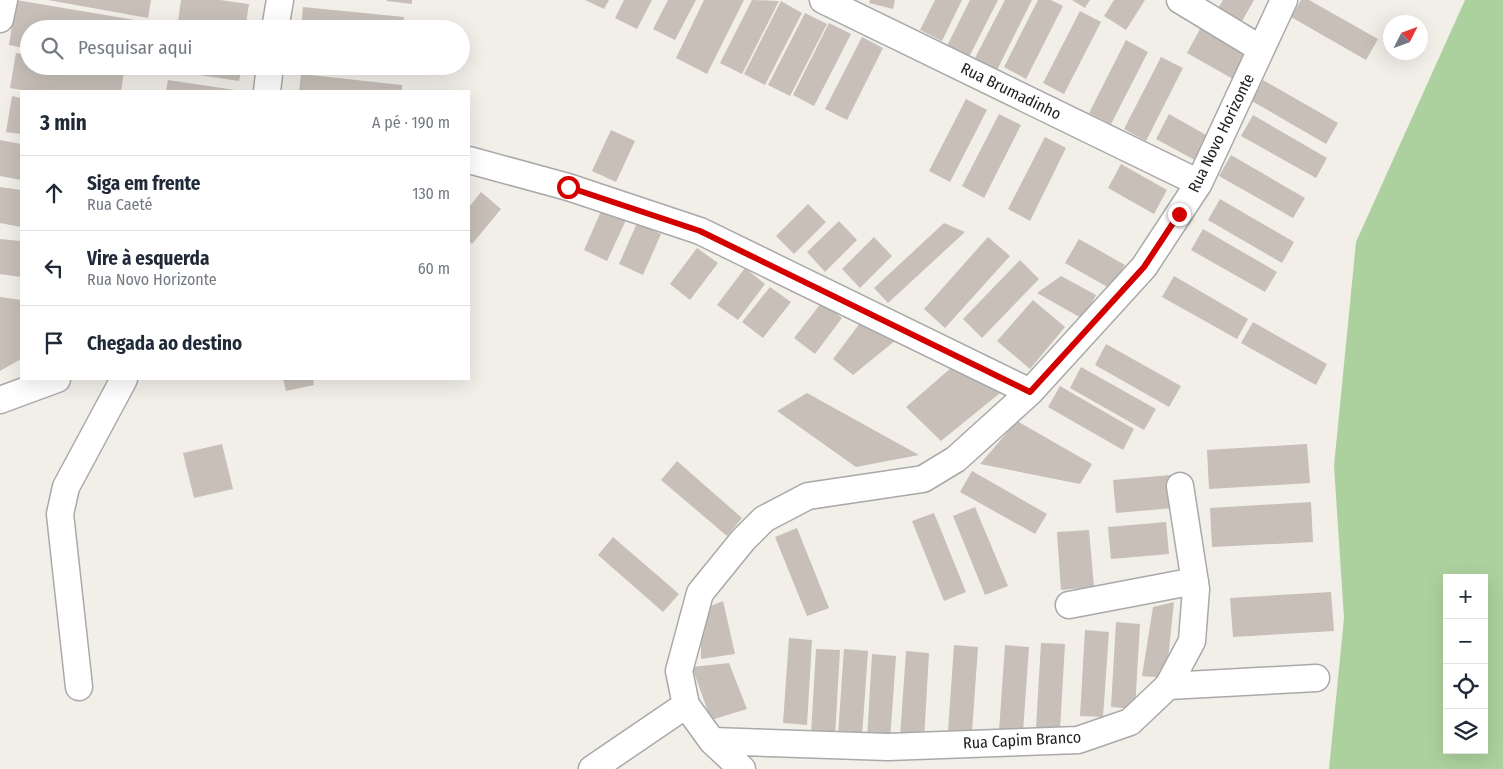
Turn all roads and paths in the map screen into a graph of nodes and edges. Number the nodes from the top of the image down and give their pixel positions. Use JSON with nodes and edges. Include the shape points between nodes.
{"nodes":[{"id":1,"x":4,"y":0,"type":"edge"},
{"id":2,"x":280,"y":0,"type":"edge"},
{"id":3,"x":823,"y":0,"type":"edge"},
{"id":4,"x":1180,"y":0,"type":"edge"},
{"id":5,"x":1284,"y":0,"type":"edge"},
{"id":6,"x":0,"y":19,"type":"edge"},
{"id":7,"x":277,"y":20,"type":"edge"},
{"id":8,"x":1261,"y":49,"type":"junction"},
{"id":9,"x":269,"y":75,"type":"edge"},
{"id":10,"x":267,"y":90,"type":"edge"},
{"id":11,"x":470,"y":160,"type":"edge"},
{"id":12,"x":1200,"y":183,"type":"junction"},
{"id":13,"x":54,"y":380,"type":"edge"},
{"id":14,"x":123,"y":380,"type":"edge"},
{"id":15,"x":1030,"y":392,"type":"junction"},
{"id":16,"x":0,"y":400,"type":"edge"},
{"id":17,"x":1180,"y":486,"type":"dead end"},
{"id":18,"x":1195,"y":581,"type":"junction"},
{"id":19,"x":1069,"y":604,"type":"dead end"},
{"id":20,"x":1316,"y":678,"type":"dead end"},
{"id":21,"x":1168,"y":686,"type":"junction"},
{"id":22,"x":79,"y":687,"type":"dead end"},
{"id":23,"x":686,"y":705,"type":"junction"},
{"id":24,"x":712,"y":741,"type":"junction"},
{"id":25,"x":592,"y":769,"type":"edge"},
{"id":26,"x":742,"y":769,"type":"edge"}],
"edges":[{"from":1,"to":6,"type":"street"},
{"from":2,"to":7,"type":"street"},
{"from":3,"to":12,"type":"street","name":"Rua Brumadinho"},
{"from":4,"to":8,"type":"street"},
{"from":5,"to":8,"type":"street","name":"Rua Novo Horizonte"},
{"from":8,"to":12,"type":"street","name":"Rua Novo Horizonte"},
{"from":9,"to":10,"type":"street"},
{"from":11,"to":15,"type":"street","via":[[568,187],[700,231]]},
{"from":12,"to":15,"type":"street","name":"Rua Novo Horizonte","via":[[1144,267]]},
{"from":13,"to":16,"type":"street"},
{"from":14,"to":22,"type":"street","via":[[66,487],[60,514]]},
{"from":15,"to":23,"type":"street","name":"Rua Novo Horizonte","via":[[956,459],[922,479],[808,496],[764,519],[700,593],[679,671]]},
{"from":17,"to":18,"type":"street","name":"Rua Capim Branco"},
{"from":18,"to":19,"type":"street"},
{"from":18,"to":21,"type":"street","name":"Rua Capim Branco","via":[[1192,641]]},
{"from":20,"to":21,"type":"street"},
{"from":21,"to":24,"type":"street","name":"Rua Capim Branco","via":[[1130,722],[1078,740],[888,747]]},
{"from":23,"to":24,"type":"street","name":"Rua Novo Horizonte"},
{"from":23,"to":25,"type":"street"},
{"from":24,"to":26,"type":"street","name":"Rua Novo Horizonte"}]}
